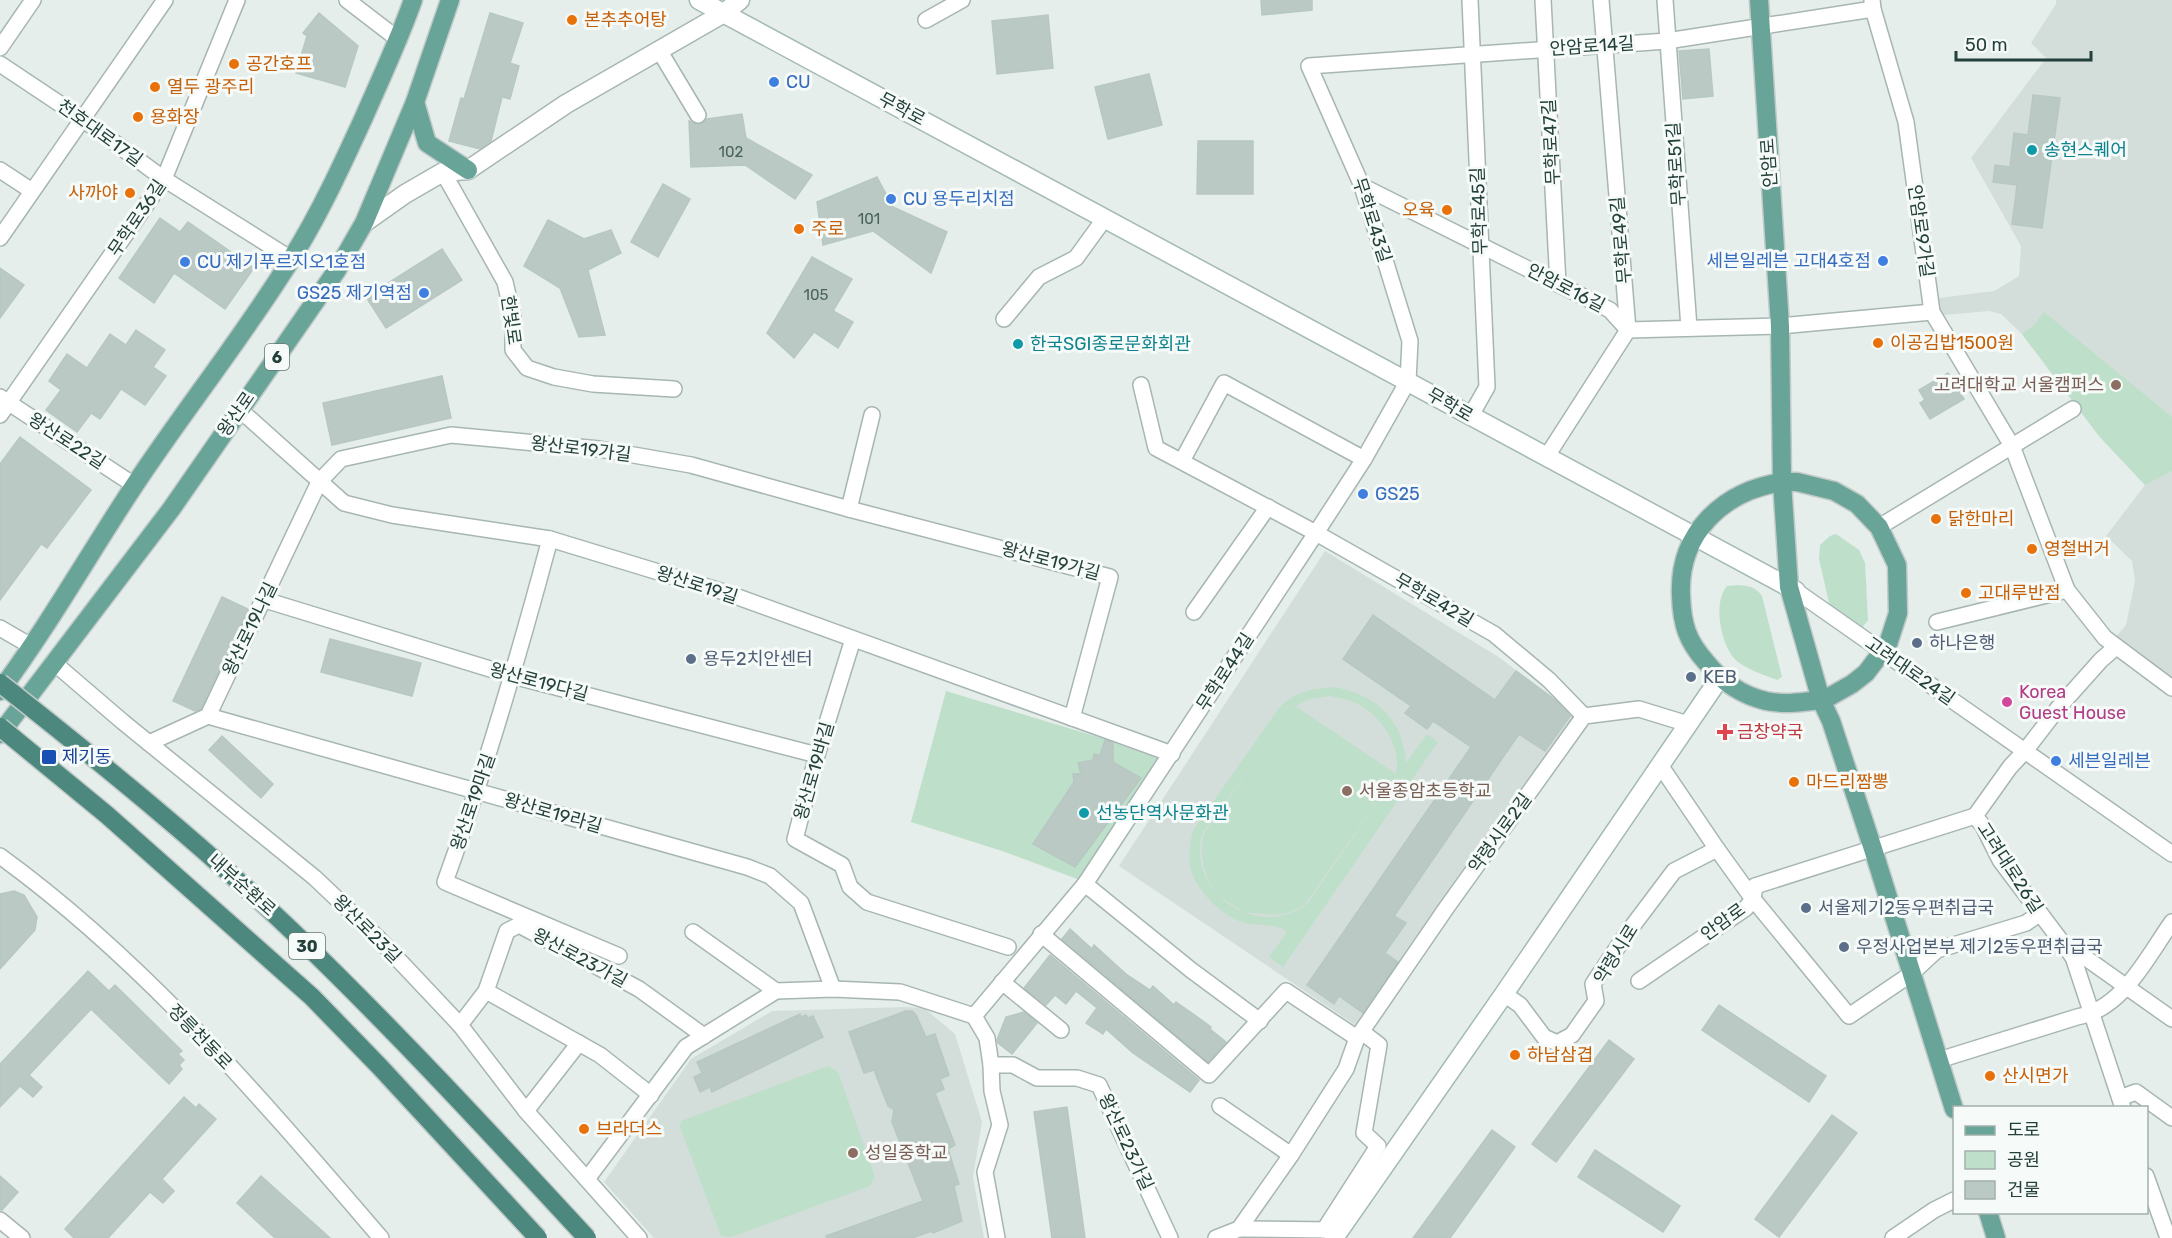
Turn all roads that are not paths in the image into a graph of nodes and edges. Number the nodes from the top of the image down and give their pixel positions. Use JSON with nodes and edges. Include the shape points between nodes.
{"nodes":[{"id":1,"x":33,"y":0,"type":"edge"},
{"id":2,"x":165,"y":0,"type":"edge"},
{"id":3,"x":237,"y":0,"type":"edge"},
{"id":4,"x":347,"y":0,"type":"edge"},
{"id":5,"x":413,"y":0,"type":"edge"},
{"id":6,"x":450,"y":0,"type":"edge"},
{"id":7,"x":699,"y":0,"type":"edge"},
{"id":8,"x":740,"y":0,"type":"edge"},
{"id":9,"x":962,"y":0,"type":"edge"},
{"id":10,"x":1470,"y":0,"type":"edge"},
{"id":11,"x":1543,"y":0,"type":"edge"},
{"id":12,"x":1602,"y":0,"type":"edge"},
{"id":13,"x":1665,"y":0,"type":"edge"},
{"id":14,"x":1759,"y":0,"type":"edge"},
{"id":15,"x":1872,"y":4,"type":"edge"},
{"id":16,"x":724,"y":13,"type":"junction"},
{"id":17,"x":926,"y":20,"type":"dead end"},
{"id":18,"x":1761,"y":27,"type":"junction"},
{"id":19,"x":399,"y":40,"type":"junction"},
{"id":20,"x":1667,"y":41,"type":"junction"},
{"id":21,"x":1604,"y":46,"type":"junction"},
{"id":22,"x":0,"y":48,"type":"edge"},
{"id":23,"x":659,"y":50,"type":"junction"},
{"id":24,"x":1546,"y":50,"type":"junction"},
{"id":25,"x":1473,"y":55,"type":"junction"},
{"id":26,"x":0,"y":64,"type":"edge"},
{"id":27,"x":1310,"y":66,"type":"joint"},
{"id":28,"x":415,"y":102,"type":"junction"},
{"id":29,"x":698,"y":115,"type":"dead end"},
{"id":30,"x":81,"y":118,"type":"junction"},
{"id":31,"x":0,"y":170,"type":"edge"},
{"id":32,"x":468,"y":170,"type":"junction"},
{"id":33,"x":443,"y":172,"type":"junction"},
{"id":34,"x":164,"y":179,"type":"junction"},
{"id":35,"x":1362,"y":186,"type":"junction"},
{"id":36,"x":32,"y":191,"type":"junction"},
{"id":37,"x":1105,"y":218,"type":"junction"},
{"id":38,"x":364,"y":223,"type":"junction"},
{"id":39,"x":0,"y":238,"type":"edge"},
{"id":40,"x":1480,"y":245,"type":"junction"},
{"id":41,"x":291,"y":259,"type":"junction"},
{"id":42,"x":1558,"y":284,"type":"junction"},
{"id":43,"x":1932,"y":312,"type":"junction"},
{"id":44,"x":1005,"y":319,"type":"dead end"},
{"id":45,"x":1780,"y":326,"type":"junction"},
{"id":46,"x":1689,"y":328,"type":"junction"},
{"id":47,"x":1628,"y":330,"type":"junction"},
{"id":48,"x":1408,"y":381,"type":"junction"},
{"id":49,"x":1141,"y":385,"type":"dead end"},
{"id":50,"x":674,"y":389,"type":"dead end"},
{"id":51,"x":3,"y":405,"type":"edge"},
{"id":52,"x":239,"y":409,"type":"junction"},
{"id":53,"x":2073,"y":409,"type":"dead end"},
{"id":54,"x":872,"y":415,"type":"dead end"},
{"id":55,"x":1470,"y":417,"type":"junction"},
{"id":56,"x":2012,"y":446,"type":"junction"},
{"id":57,"x":1547,"y":456,"type":"junction"},
{"id":58,"x":1364,"y":459,"type":"junction"},
{"id":59,"x":1182,"y":460,"type":"junction"},
{"id":60,"x":319,"y":482,"type":"junction"},
{"id":61,"x":1785,"y":482,"type":"junction"},
{"id":62,"x":134,"y":485,"type":"junction"},
{"id":63,"x":1268,"y":507,"type":"junction"},
{"id":64,"x":849,"y":508,"type":"junction"},
{"id":65,"x":1879,"y":527,"type":"junction"},
{"id":66,"x":1317,"y":533,"type":"junction"},
{"id":67,"x":1694,"y":536,"type":"junction"},
{"id":68,"x":550,"y":539,"type":"junction"},
{"id":69,"x":1792,"y":589,"type":"junction"},
{"id":70,"x":2067,"y":590,"type":"junction"},
{"id":71,"x":265,"y":600,"type":"junction"},
{"id":72,"x":1194,"y":612,"type":"dead end"},
{"id":73,"x":1937,"y":622,"type":"dead end"},
{"id":74,"x":0,"y":628,"type":"edge"},
{"id":75,"x":853,"y":639,"type":"junction"},
{"id":76,"x":2116,"y":647,"type":"junction"},
{"id":77,"x":1882,"y":652,"type":"junction"},
{"id":78,"x":27,"y":654,"type":"junction"},
{"id":79,"x":53,"y":662,"type":"junction"},
{"id":80,"x":513,"y":676,"type":"junction"},
{"id":81,"x":1719,"y":679,"type":"junction"},
{"id":82,"x":0,"y":683,"type":"edge"},
{"id":83,"x":2172,"y":688,"type":"edge"},
{"id":84,"x":0,"y":691,"type":"edge"},
{"id":85,"x":1825,"y":698,"type":"junction"},
{"id":86,"x":208,"y":716,"type":"junction"},
{"id":87,"x":1584,"y":716,"type":"junction"},
{"id":88,"x":1072,"y":718,"type":"junction"},
{"id":89,"x":1688,"y":724,"type":"junction"},
{"id":90,"x":0,"y":727,"type":"edge"},
{"id":91,"x":0,"y":734,"type":"edge"},
{"id":92,"x":149,"y":743,"type":"junction"},
{"id":93,"x":2025,"y":751,"type":"junction"},
{"id":94,"x":1172,"y":754,"type":"junction"},
{"id":95,"x":816,"y":755,"type":"junction"},
{"id":96,"x":1660,"y":765,"type":"junction"},
{"id":97,"x":478,"y":791,"type":"junction"},
{"id":98,"x":1975,"y":816,"type":"junction"},
{"id":99,"x":1717,"y":849,"type":"junction"},
{"id":100,"x":1873,"y":849,"type":"junction"},
{"id":101,"x":2172,"y":854,"type":"edge"},
{"id":102,"x":0,"y":856,"type":"edge"},
{"id":103,"x":1085,"y":884,"type":"junction"},
{"id":104,"x":1753,"y":899,"type":"junction"},
{"id":105,"x":2039,"y":914,"type":"junction"},
{"id":106,"x":2172,"y":922,"type":"edge"},
{"id":107,"x":693,"y":932,"type":"dead end"},
{"id":108,"x":1041,"y":934,"type":"junction"},
{"id":109,"x":1008,"y":947,"type":"dead end"},
{"id":110,"x":619,"y":956,"type":"dead end"},
{"id":111,"x":2073,"y":957,"type":"junction"},
{"id":112,"x":1911,"y":974,"type":"junction"},
{"id":113,"x":1639,"y":981,"type":"dead end"},
{"id":114,"x":1002,"y":982,"type":"junction"},
{"id":115,"x":2126,"y":987,"type":"junction"},
{"id":116,"x":833,"y":989,"type":"junction"},
{"id":117,"x":486,"y":991,"type":"junction"},
{"id":118,"x":776,"y":991,"type":"junction"},
{"id":119,"x":1504,"y":994,"type":"junction"},
{"id":120,"x":2091,"y":1014,"type":"junction"},
{"id":121,"x":974,"y":1016,"type":"junction"},
{"id":122,"x":2172,"y":1019,"type":"edge"},
{"id":123,"x":1260,"y":1021,"type":"junction"},
{"id":124,"x":459,"y":1025,"type":"junction"},
{"id":125,"x":1061,"y":1030,"type":"dead end"},
{"id":126,"x":1359,"y":1035,"type":"junction"},
{"id":127,"x":704,"y":1036,"type":"junction"},
{"id":128,"x":579,"y":1043,"type":"junction"},
{"id":129,"x":1939,"y":1060,"type":"junction"},
{"id":130,"x":991,"y":1065,"type":"junction"},
{"id":131,"x":651,"y":1095,"type":"junction"},
{"id":132,"x":2122,"y":1103,"type":"edge"},
{"id":133,"x":1220,"y":1106,"type":"dead end"},
{"id":134,"x":1953,"y":1106,"type":"edge"},
{"id":135,"x":526,"y":1111,"type":"junction"},
{"id":136,"x":2172,"y":1118,"type":"edge"},
{"id":137,"x":1291,"y":1155,"type":"junction"},
{"id":138,"x":587,"y":1179,"type":"junction"},
{"id":139,"x":2148,"y":1182,"type":"edge"},
{"id":140,"x":1953,"y":1200,"type":"edge"},
{"id":141,"x":1989,"y":1214,"type":"edge"},
{"id":142,"x":0,"y":1220,"type":"edge"},
{"id":143,"x":1239,"y":1229,"type":"junction"},
{"id":144,"x":1332,"y":1233,"type":"edge"},
{"id":145,"x":22,"y":1238,"type":"edge"},
{"id":146,"x":381,"y":1238,"type":"edge"},
{"id":147,"x":538,"y":1238,"type":"edge"},
{"id":148,"x":587,"y":1238,"type":"edge"},
{"id":149,"x":639,"y":1238,"type":"edge"},
{"id":150,"x":997,"y":1238,"type":"edge"},
{"id":151,"x":1170,"y":1238,"type":"edge"},
{"id":152,"x":1216,"y":1238,"type":"edge"},
{"id":153,"x":1893,"y":1238,"type":"edge"},
{"id":154,"x":1996,"y":1238,"type":"edge"},
{"id":155,"x":2168,"y":1238,"type":"edge"}],
"edges":[{"from":1,"to":22,"type":"street"},
{"from":2,"to":30,"type":"street"},
{"from":3,"to":34,"type":"street","name":"무학로36길"},
{"from":4,"to":19,"type":"street"},
{"from":5,"to":19,"type":"main road","number":"6"},
{"from":6,"to":28,"type":"main road","name":"왕산로","number":"6"},
{"from":7,"to":16,"type":"main road","name":"무학로"},
{"from":8,"to":16,"type":"main road"},
{"from":9,"to":17,"type":"street"},
{"from":10,"to":25,"type":"street","name":"무학로45길"},
{"from":11,"to":24,"type":"street","name":"무학로47길"},
{"from":12,"to":21,"type":"street","name":"무학로49길"},
{"from":13,"to":20,"type":"street","name":"무학로51길"},
{"from":14,"to":18,"type":"main road","name":"안암로"},
{"from":15,"to":18,"type":"street","name":"안암로14길"},
{"from":15,"to":43,"type":"street","name":"안암로9가길","via":[[1906,122]]},
{"from":16,"to":23,"type":"main road"},
{"from":16,"to":37,"type":"main road","name":"무학로"},
{"from":18,"to":20,"type":"street","name":"안암로14길"},
{"from":18,"to":45,"type":"main road","name":"안암로"},
{"from":19,"to":41,"type":"main road","number":"6","via":[[326,199]]},
{"from":20,"to":21,"type":"street","name":"안암로14길"},
{"from":20,"to":46,"type":"street","name":"무학로51길"},
{"from":21,"to":24,"type":"street","name":"안암로14길"},
{"from":21,"to":47,"type":"street","name":"무학로49길"},
{"from":23,"to":29,"type":"street"},
{"from":23,"to":32,"type":"main road","via":[[566,104]]},
{"from":24,"to":25,"type":"street","name":"안암로14길"},
{"from":24,"to":42,"type":"street","name":"무학로47길"},
{"from":25,"to":27,"type":"street","name":"안암로14길"},
{"from":25,"to":40,"type":"street","name":"무학로45길"},
{"from":26,"to":30,"type":"street","name":"천호대로17길"},
{"from":27,"to":35,"type":"street","name":"무학로43길"},
{"from":28,"to":32,"type":"main road","via":[[427,143]]},
{"from":28,"to":38,"type":"main road","name":"왕산로","number":"6"},
{"from":30,"to":34,"type":"street","name":"천호대로17길"},
{"from":30,"to":36,"type":"street"},
{"from":31,"to":36,"type":"street"},
{"from":32,"to":33,"type":"main road"},
{"from":33,"to":38,"type":"main road"},
{"from":33,"to":50,"type":"street","name":"한빛로","via":[[505,282],[513,317],[513,350],[527,368],[593,384]]},
{"from":34,"to":41,"type":"street","name":"천호대로17길"},
{"from":34,"to":51,"type":"street","name":"무학로36길"},
{"from":35,"to":40,"type":"street","name":"안암로16길"},
{"from":35,"to":48,"type":"street","name":"무학로43길","via":[[1410,341]]},
{"from":36,"to":39,"type":"street"},
{"from":37,"to":44,"type":"street","via":[[1076,258],[1039,277]]},
{"from":37,"to":48,"type":"main road","name":"무학로"},
{"from":38,"to":52,"type":"main road","name":"왕산로","number":"6","via":[[337,270]]},
{"from":40,"to":42,"type":"street","name":"안암로16길"},
{"from":40,"to":55,"type":"street","name":"무학로45길","via":[[1487,387]]},
{"from":41,"to":62,"type":"main road","number":"6"},
{"from":42,"to":47,"type":"street","name":"안암로16길","via":[[1610,310]]},
{"from":43,"to":45,"type":"street"},
{"from":43,"to":56,"type":"street","name":"안암로9가길"},
{"from":45,"to":46,"type":"street"},
{"from":45,"to":61,"type":"main road","name":"안암로","via":[[1781,452]]},
{"from":46,"to":47,"type":"street"},
{"from":47,"to":57,"type":"street"},
{"from":48,"to":55,"type":"main road","name":"무학로"},
{"from":48,"to":58,"type":"street","name":"무학로44길"},
{"from":49,"to":59,"type":"street","name":"무학로42길","via":[[1156,448]]},
{"from":51,"to":62,"type":"street","name":"왕산로22길"},
{"from":52,"to":60,"type":"street","name":"왕산로19길"},
{"from":52,"to":79,"type":"main road","name":"왕산로","number":"6","via":[[172,508]]},
{"from":53,"to":56,"type":"street"},
{"from":54,"to":64,"type":"street"},
{"from":55,"to":57,"type":"main road","name":"무학로"},
{"from":56,"to":65,"type":"street"},
{"from":56,"to":70,"type":"street","name":"안암로9가길"},
{"from":57,"to":67,"type":"main road","name":"무학로"},
{"from":58,"to":59,"type":"street","via":[[1224,383]]},
{"from":58,"to":66,"type":"street","name":"무학로44길"},
{"from":59,"to":63,"type":"street","name":"무학로42길"},
{"from":60,"to":64,"type":"street","name":"왕산로19가길","via":[[341,459],[451,435],[599,449],[692,465]]},
{"from":60,"to":68,"type":"street","name":"왕산로19길","via":[[344,503],[354,506]]},
{"from":60,"to":71,"type":"street","name":"왕산로19나길"},
{"from":61,"to":65,"type":"main road","via":[[1834,491],[1857,504]]},
{"from":61,"to":67,"type":"main road","via":[[1750,489],[1721,506]]},
{"from":61,"to":69,"type":"main road","name":"안암로"},
{"from":62,"to":78,"type":"main road","number":"6"},
{"from":63,"to":66,"type":"street","name":"무학로42길"},
{"from":63,"to":72,"type":"street"},
{"from":64,"to":88,"type":"street","name":"왕산로19가길","via":[[1110,577]]},
{"from":65,"to":77,"type":"main road","via":[[1897,565],[1898,613]]},
{"from":66,"to":87,"type":"street","name":"무학로42길","via":[[1494,634],[1549,680]]},
{"from":66,"to":94,"type":"street","name":"무학로44길"},
{"from":67,"to":69,"type":"main road","name":"무학로"},
{"from":67,"to":81,"type":"main road","via":[[1680,577],[1682,620],[1693,647]]},
{"from":68,"to":75,"type":"street","name":"왕산로19길","via":[[724,592]]},
{"from":68,"to":80,"type":"street","name":"왕산로19마길"},
{"from":69,"to":77,"type":"street","name":"고려대로24길"},
{"from":69,"to":85,"type":"main road","name":"안암로"},
{"from":70,"to":73,"type":"street"},
{"from":70,"to":76,"type":"street","name":"안암로9가길"},
{"from":71,"to":80,"type":"street","name":"왕산로19다길"},
{"from":71,"to":86,"type":"street","name":"왕산로19나길"},
{"from":74,"to":78,"type":"street"},
{"from":75,"to":88,"type":"street","name":"왕산로19길"},
{"from":75,"to":95,"type":"street","name":"왕산로19바길"},
{"from":76,"to":83,"type":"street","name":"안암로9가길"},
{"from":76,"to":93,"type":"street","via":[[2073,690]]},
{"from":77,"to":85,"type":"main road","via":[[1852,684]]},
{"from":77,"to":93,"type":"street","name":"고려대로24길"},
{"from":78,"to":84,"type":"main road","number":"6"},
{"from":79,"to":91,"type":"main road","name":"왕산로","number":"6","bridge":true},
{"from":79,"to":92,"type":"street","name":"왕산로23길"},
{"from":80,"to":95,"type":"street","name":"왕산로19다길"},
{"from":80,"to":97,"type":"street","name":"왕산로19마길"},
{"from":81,"to":85,"type":"main road","via":[[1766,701]]},
{"from":81,"to":89,"type":"main road"},
{"from":82,"to":148,"type":"highway","name":"내부순환로","number":"30","bridge":true,"via":[[109,769],[291,929],[413,1050]]},
{"from":85,"to":100,"type":"main road","name":"안암로"},
{"from":86,"to":92,"type":"street"},
{"from":86,"to":97,"type":"street","name":"왕산로19라길"},
{"from":87,"to":89,"type":"street","via":[[1639,709]]},
{"from":87,"to":126,"type":"street","name":"약령시로2길"},
{"from":88,"to":94,"type":"street","name":"왕산로19길"},
{"from":89,"to":96,"type":"main road"},
{"from":90,"to":147,"type":"highway","number":"30","bridge":true,"via":[[107,815],[312,998]]},
{"from":92,"to":124,"type":"street","name":"왕산로23길","via":[[315,878],[377,937]]},
{"from":93,"to":98,"type":"street","name":"고려대로26길"},
{"from":93,"to":101,"type":"street","name":"고려대로24길"},
{"from":94,"to":103,"type":"street","name":"무학로44길"},
{"from":95,"to":109,"type":"street","name":"왕산로19바길","via":[[795,839],[842,865],[850,887],[867,902]]},
{"from":96,"to":99,"type":"street"},
{"from":96,"to":119,"type":"main road"},
{"from":97,"to":110,"type":"street","name":"왕산로19마길","via":[[445,882]]},
{"from":97,"to":116,"type":"street","name":"왕산로19라길","via":[[770,876],[801,903]]},
{"from":98,"to":100,"type":"street","name":"안암로"},
{"from":98,"to":105,"type":"street","name":"고려대로26길","via":[[2000,860]]},
{"from":99,"to":104,"type":"street"},
{"from":99,"to":119,"type":"street","name":"약령시로","via":[[1674,871],[1593,984],[1596,1001],[1572,1035],[1557,1043],[1544,1037],[1520,1005]]},
{"from":100,"to":104,"type":"street","name":"안암로","via":[[1755,886]]},
{"from":100,"to":112,"type":"main road","name":"안암로"},
{"from":102,"to":146,"type":"street","name":"정릉천동로","via":[[112,946],[281,1122]]},
{"from":103,"to":108,"type":"street","name":"무학로44길"},
{"from":103,"to":123,"type":"street"},
{"from":104,"to":112,"type":"street","via":[[1849,1016]]},
{"from":104,"to":113,"type":"street","name":"안암로","via":[[1746,908]]},
{"from":105,"to":111,"type":"street","name":"고려대로26길"},
{"from":105,"to":112,"type":"street","via":[[2026,923],[1937,950]]},
{"from":106,"to":115,"type":"street"},
{"from":107,"to":118,"type":"street"},
{"from":108,"to":114,"type":"street","name":"무학로44길"},
{"from":108,"to":123,"type":"street","via":[[1209,1075]]},
{"from":111,"to":115,"type":"street","name":"고려대로26길","via":[[2083,956]]},
{"from":111,"to":120,"type":"street","name":"고려대로26길"},
{"from":112,"to":129,"type":"main road","name":"안암로"},
{"from":114,"to":121,"type":"street","name":"무학로44길"},
{"from":114,"to":125,"type":"street"},
{"from":115,"to":120,"type":"street","via":[[2107,1006]]},
{"from":115,"to":122,"type":"street","name":"고려대로26길"},
{"from":116,"to":118,"type":"street"},
{"from":116,"to":121,"type":"street","via":[[900,992]]},
{"from":117,"to":124,"type":"street","name":"왕산로23가길"},
{"from":117,"to":127,"type":"street","name":"왕산로23가길","via":[[507,931],[519,925],[639,989]]},
{"from":117,"to":128,"type":"street"},
{"from":118,"to":127,"type":"street"},
{"from":119,"to":144,"type":"main road"},
{"from":120,"to":129,"type":"street"},
{"from":120,"to":132,"type":"street","name":"고려대로26길"},
{"from":121,"to":130,"type":"street","via":[[987,1038]]},
{"from":123,"to":126,"type":"street","via":[[1286,991]]},
{"from":124,"to":135,"type":"street","name":"왕산로23길"},
{"from":126,"to":137,"type":"street","name":"약령시로2길","via":[[1346,1069]]},
{"from":126,"to":144,"type":"street","via":[[1379,1045],[1364,1133],[1378,1146]]},
{"from":127,"to":131,"type":"street","via":[[686,1047]]},
{"from":128,"to":131,"type":"street"},
{"from":128,"to":135,"type":"street"},
{"from":129,"to":134,"type":"main road","name":"안암로"},
{"from":130,"to":150,"type":"street","via":[[1000,1125],[985,1172]]},
{"from":130,"to":151,"type":"street","name":"왕산로23가길","via":[[1013,1065],[1037,1078],[1077,1077],[1100,1085]]},
{"from":131,"to":138,"type":"street"},
{"from":132,"to":136,"type":"street","via":[[2136,1092]]},
{"from":133,"to":137,"type":"street"},
{"from":135,"to":138,"type":"street","name":"왕산로23길"},
{"from":137,"to":143,"type":"street","name":"약령시로2길"},
{"from":138,"to":149,"type":"street","name":"왕산로23길"},
{"from":139,"to":155,"type":"street"},
{"from":140,"to":153,"type":"street"},
{"from":141,"to":154,"type":"main road"},
{"from":142,"to":145,"type":"street"},
{"from":143,"to":144,"type":"street"},
{"from":143,"to":152,"type":"street"}]}
